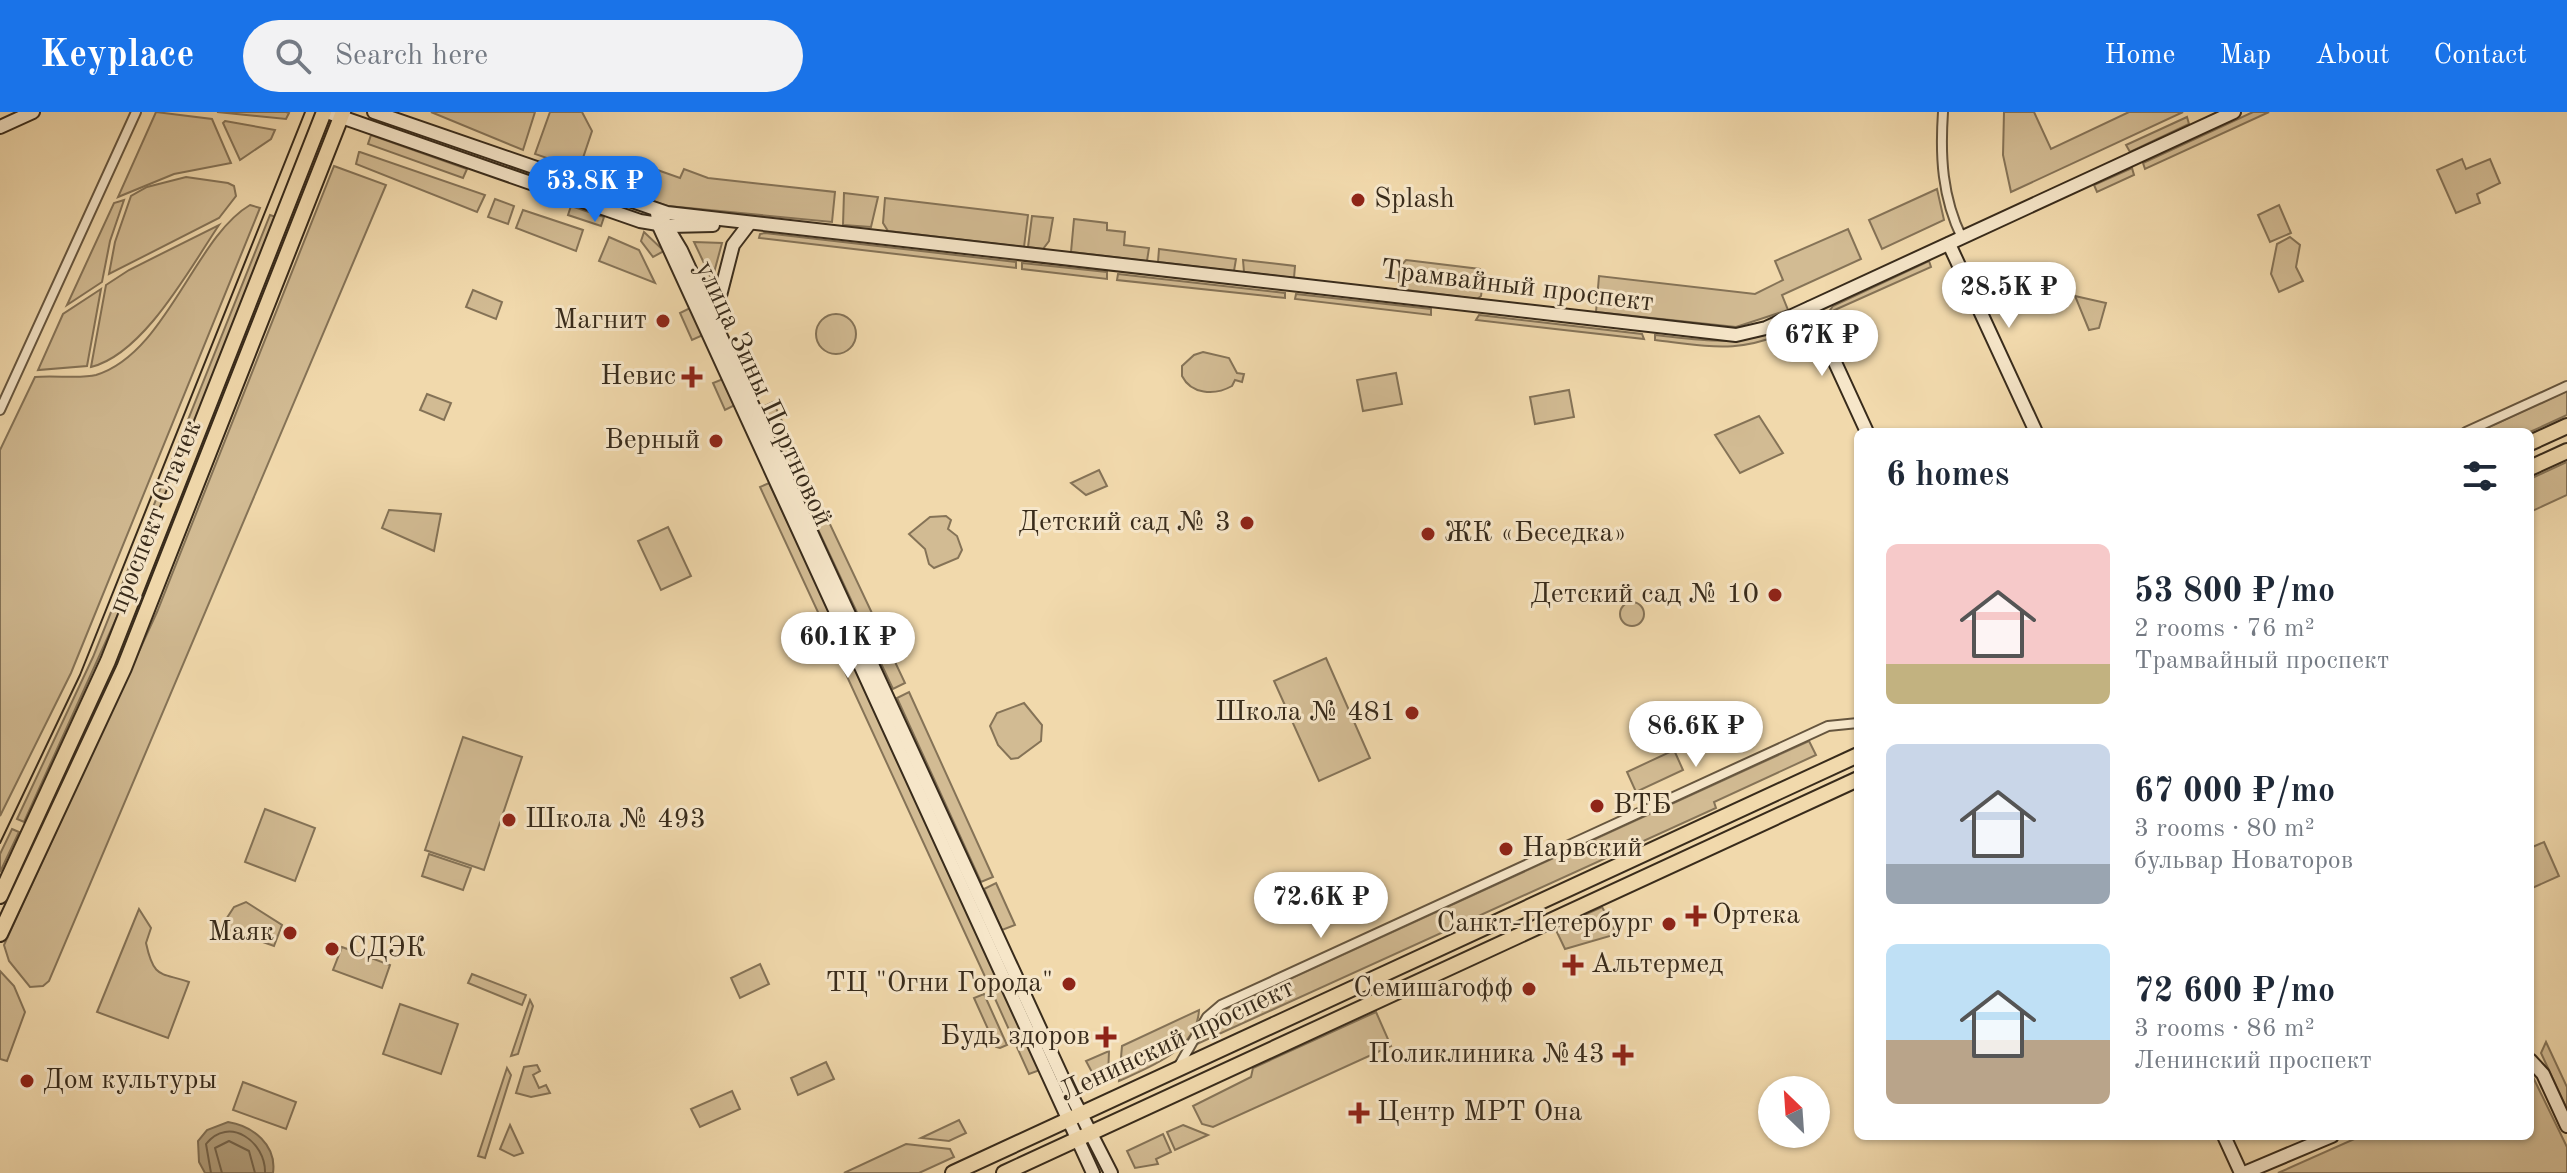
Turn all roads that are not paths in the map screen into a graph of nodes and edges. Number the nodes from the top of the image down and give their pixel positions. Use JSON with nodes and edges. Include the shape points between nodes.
{"nodes":[{"id":1,"x":33,"y":112,"type":"edge"},
{"id":2,"x":136,"y":112,"type":"edge"},
{"id":3,"x":374,"y":112,"type":"edge"},
{"id":4,"x":1943,"y":112,"type":"edge"},
{"id":5,"x":2234,"y":112,"type":"edge"},
{"id":6,"x":334,"y":113,"type":"edge"},
{"id":7,"x":0,"y":127,"type":"edge"},
{"id":8,"x":657,"y":210,"type":"junction"},
{"id":9,"x":749,"y":224,"type":"junction"},
{"id":10,"x":665,"y":226,"type":"junction"},
{"id":11,"x":1962,"y":238,"type":"junction"},
{"id":12,"x":1949,"y":244,"type":"junction"},
{"id":13,"x":1810,"y":308,"type":"junction"},
{"id":14,"x":714,"y":319,"type":"junction"},
{"id":15,"x":2567,"y":386,"type":"edge"},
{"id":16,"x":0,"y":410,"type":"edge"},
{"id":17,"x":2567,"y":426,"type":"edge"},
{"id":18,"x":1865,"y":428,"type":"edge"},
{"id":19,"x":2034,"y":428,"type":"edge"},
{"id":20,"x":2475,"y":428,"type":"edge"},
{"id":21,"x":2534,"y":441,"type":"edge"},
{"id":22,"x":2567,"y":451,"type":"edge"},
{"id":23,"x":2534,"y":466,"type":"edge"},
{"id":24,"x":1854,"y":723,"type":"edge"},
{"id":25,"x":1854,"y":757,"type":"edge"},
{"id":26,"x":1854,"y":781,"type":"edge"},
{"id":27,"x":0,"y":896,"type":"edge"},
{"id":28,"x":0,"y":934,"type":"edge"},
{"id":29,"x":2534,"y":1064,"type":"edge"},
{"id":30,"x":1176,"y":1069,"type":"junction"},
{"id":31,"x":1075,"y":1117,"type":"junction"},
{"id":32,"x":2567,"y":1126,"type":"edge"},
{"id":33,"x":1092,"y":1134,"type":"junction"},
{"id":34,"x":1077,"y":1140,"type":"junction"},
{"id":35,"x":2226,"y":1140,"type":"edge"},
{"id":36,"x":2322,"y":1140,"type":"edge"},
{"id":37,"x":953,"y":1173,"type":"edge"},
{"id":38,"x":1004,"y":1173,"type":"edge"},
{"id":39,"x":1093,"y":1173,"type":"edge"},
{"id":40,"x":1111,"y":1173,"type":"edge"},
{"id":41,"x":2242,"y":1173,"type":"edge"}],
"edges":[{"from":1,"to":7,"type":"main road"},
{"from":2,"to":16,"type":"street"},
{"from":3,"to":8,"type":"main road","name":"Трамвайный проспект"},
{"from":4,"to":11,"type":"street","via":[[1940,152],[1950,215]]},
{"from":5,"to":11,"type":"main road","name":"Трамвайный проспект"},
{"from":6,"to":10,"type":"main road","name":"Трамвайный проспект"},
{"from":6,"to":27,"type":"main road","name":"проспект Стачек","via":[[128,612]]},
{"from":6,"to":28,"type":"main road","name":"проспект Стачек","via":[[124,668]]},
{"from":8,"to":9,"type":"main road","name":"Трамвайный проспект"},
{"from":8,"to":10,"type":"main road","name":"улица Зины Портновой"},
{"from":9,"to":10,"type":"main road","name":"Трамвайный проспект"},
{"from":9,"to":13,"type":"main road","name":"Трамвайный проспект","via":[[1723,335],[1766,328]]},
{"from":9,"to":14,"type":"main road","via":[[733,245]]},
{"from":10,"to":14,"type":"main road","name":"улица Зины Портновой"},
{"from":10,"to":31,"type":"main road","name":"улица Зины Портновой"},
{"from":11,"to":12,"type":"main road","name":"Трамвайный проспект"},
{"from":12,"to":13,"type":"main road","name":"Трамвайный проспект"},
{"from":12,"to":19,"type":"main road"},
{"from":13,"to":18,"type":"main road"},
{"from":14,"to":31,"type":"main road","name":"улица Зины Портновой"},
{"from":15,"to":20,"type":"street"},
{"from":17,"to":21,"type":"main road"},
{"from":22,"to":23,"type":"main road"},
{"from":24,"to":30,"type":"street","via":[[1828,726],[1226,1002],[1207,1017]]},
{"from":25,"to":30,"type":"main road","name":"Ленинский проспект"},
{"from":26,"to":33,"type":"main road","name":"Ленинский проспект"},
{"from":29,"to":32,"type":"main road"},
{"from":30,"to":31,"type":"main road","name":"Ленинский проспект"},
{"from":31,"to":33,"type":"main road","name":"улица Зины Портновой"},
{"from":31,"to":34,"type":"main road","name":"улица Зины Портновой"},
{"from":31,"to":37,"type":"main road","name":"Ленинский проспект"},
{"from":33,"to":34,"type":"main road","name":"Ленинский проспект"},
{"from":33,"to":40,"type":"main road","name":"улица Зины Портновой"},
{"from":34,"to":38,"type":"main road","name":"Ленинский проспект"},
{"from":34,"to":39,"type":"main road","name":"улица Зины Портновой"},
{"from":35,"to":41,"type":"main road"},
{"from":36,"to":41,"type":"main road"}]}
